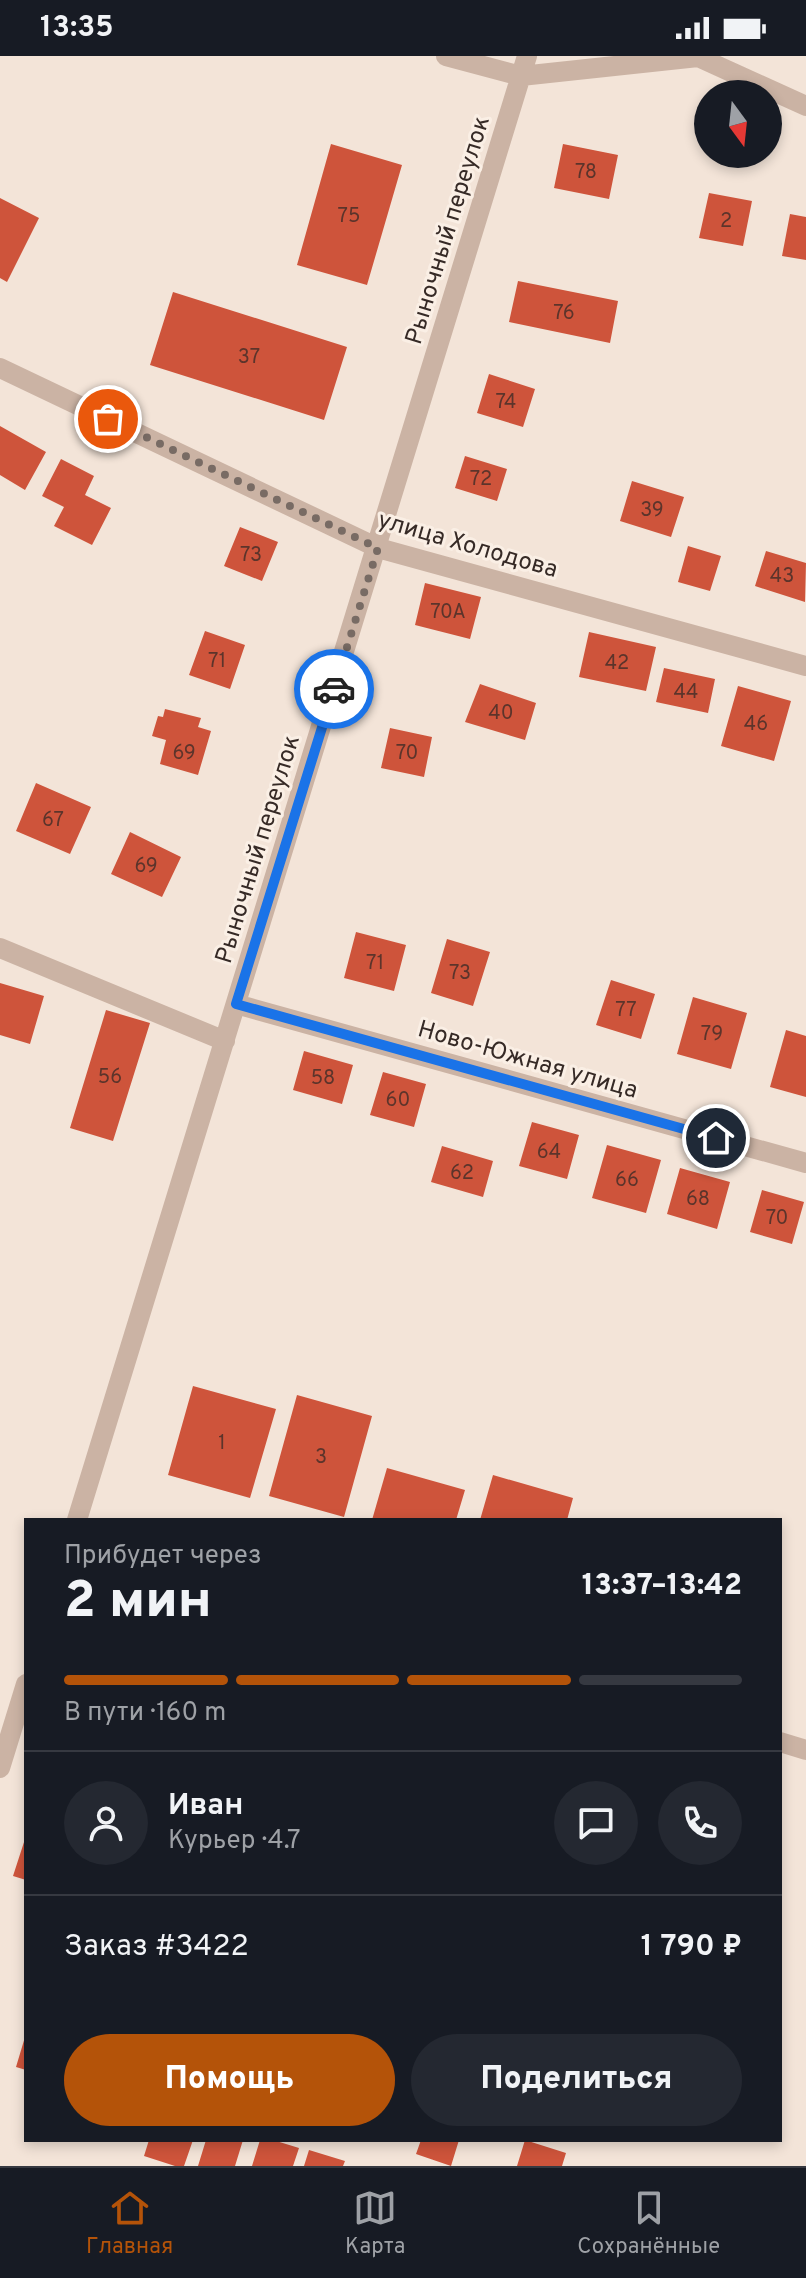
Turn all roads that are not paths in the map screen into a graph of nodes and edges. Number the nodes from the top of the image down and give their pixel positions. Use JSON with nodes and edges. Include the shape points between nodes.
{"nodes":[{"id":1,"x":446,"y":56,"type":"edge"},
{"id":2,"x":700,"y":57,"type":"edge"},
{"id":3,"x":524,"y":66,"type":"edge"},
{"id":4,"x":806,"y":106,"type":"edge"},
{"id":5,"x":0,"y":368,"type":"edge"},
{"id":6,"x":378,"y":548,"type":"junction"},
{"id":7,"x":806,"y":666,"type":"edge"},
{"id":8,"x":0,"y":948,"type":"edge"},
{"id":9,"x":236,"y":1004,"type":"junction"},
{"id":10,"x":225,"y":1041,"type":"junction"},
{"id":11,"x":806,"y":1163,"type":"edge"},
{"id":12,"x":78,"y":1518,"type":"edge"},
{"id":13,"x":24,"y":1690,"type":"edge"},
{"id":14,"x":782,"y":1743,"type":"edge"},
{"id":15,"x":806,"y":1750,"type":"edge"},
{"id":16,"x":0,"y":1768,"type":"edge"}],
"edges":[{"from":1,"to":3,"type":"street"},
{"from":2,"to":3,"type":"street"},
{"from":2,"to":4,"type":"street"},
{"from":3,"to":6,"type":"street","name":"Рыночный переулок"},
{"from":5,"to":6,"type":"street","name":"улица Холодова"},
{"from":6,"to":7,"type":"street","name":"улица Холодова"},
{"from":6,"to":9,"type":"street","name":"Рыночный переулок"},
{"from":8,"to":10,"type":"street"},
{"from":9,"to":10,"type":"street","name":"Рыночный переулок"},
{"from":9,"to":11,"type":"street","name":"Ново-Южная улица"},
{"from":10,"to":12,"type":"street","name":"Рыночный переулок"},
{"from":13,"to":16,"type":"street"},
{"from":14,"to":15,"type":"street"}]}
